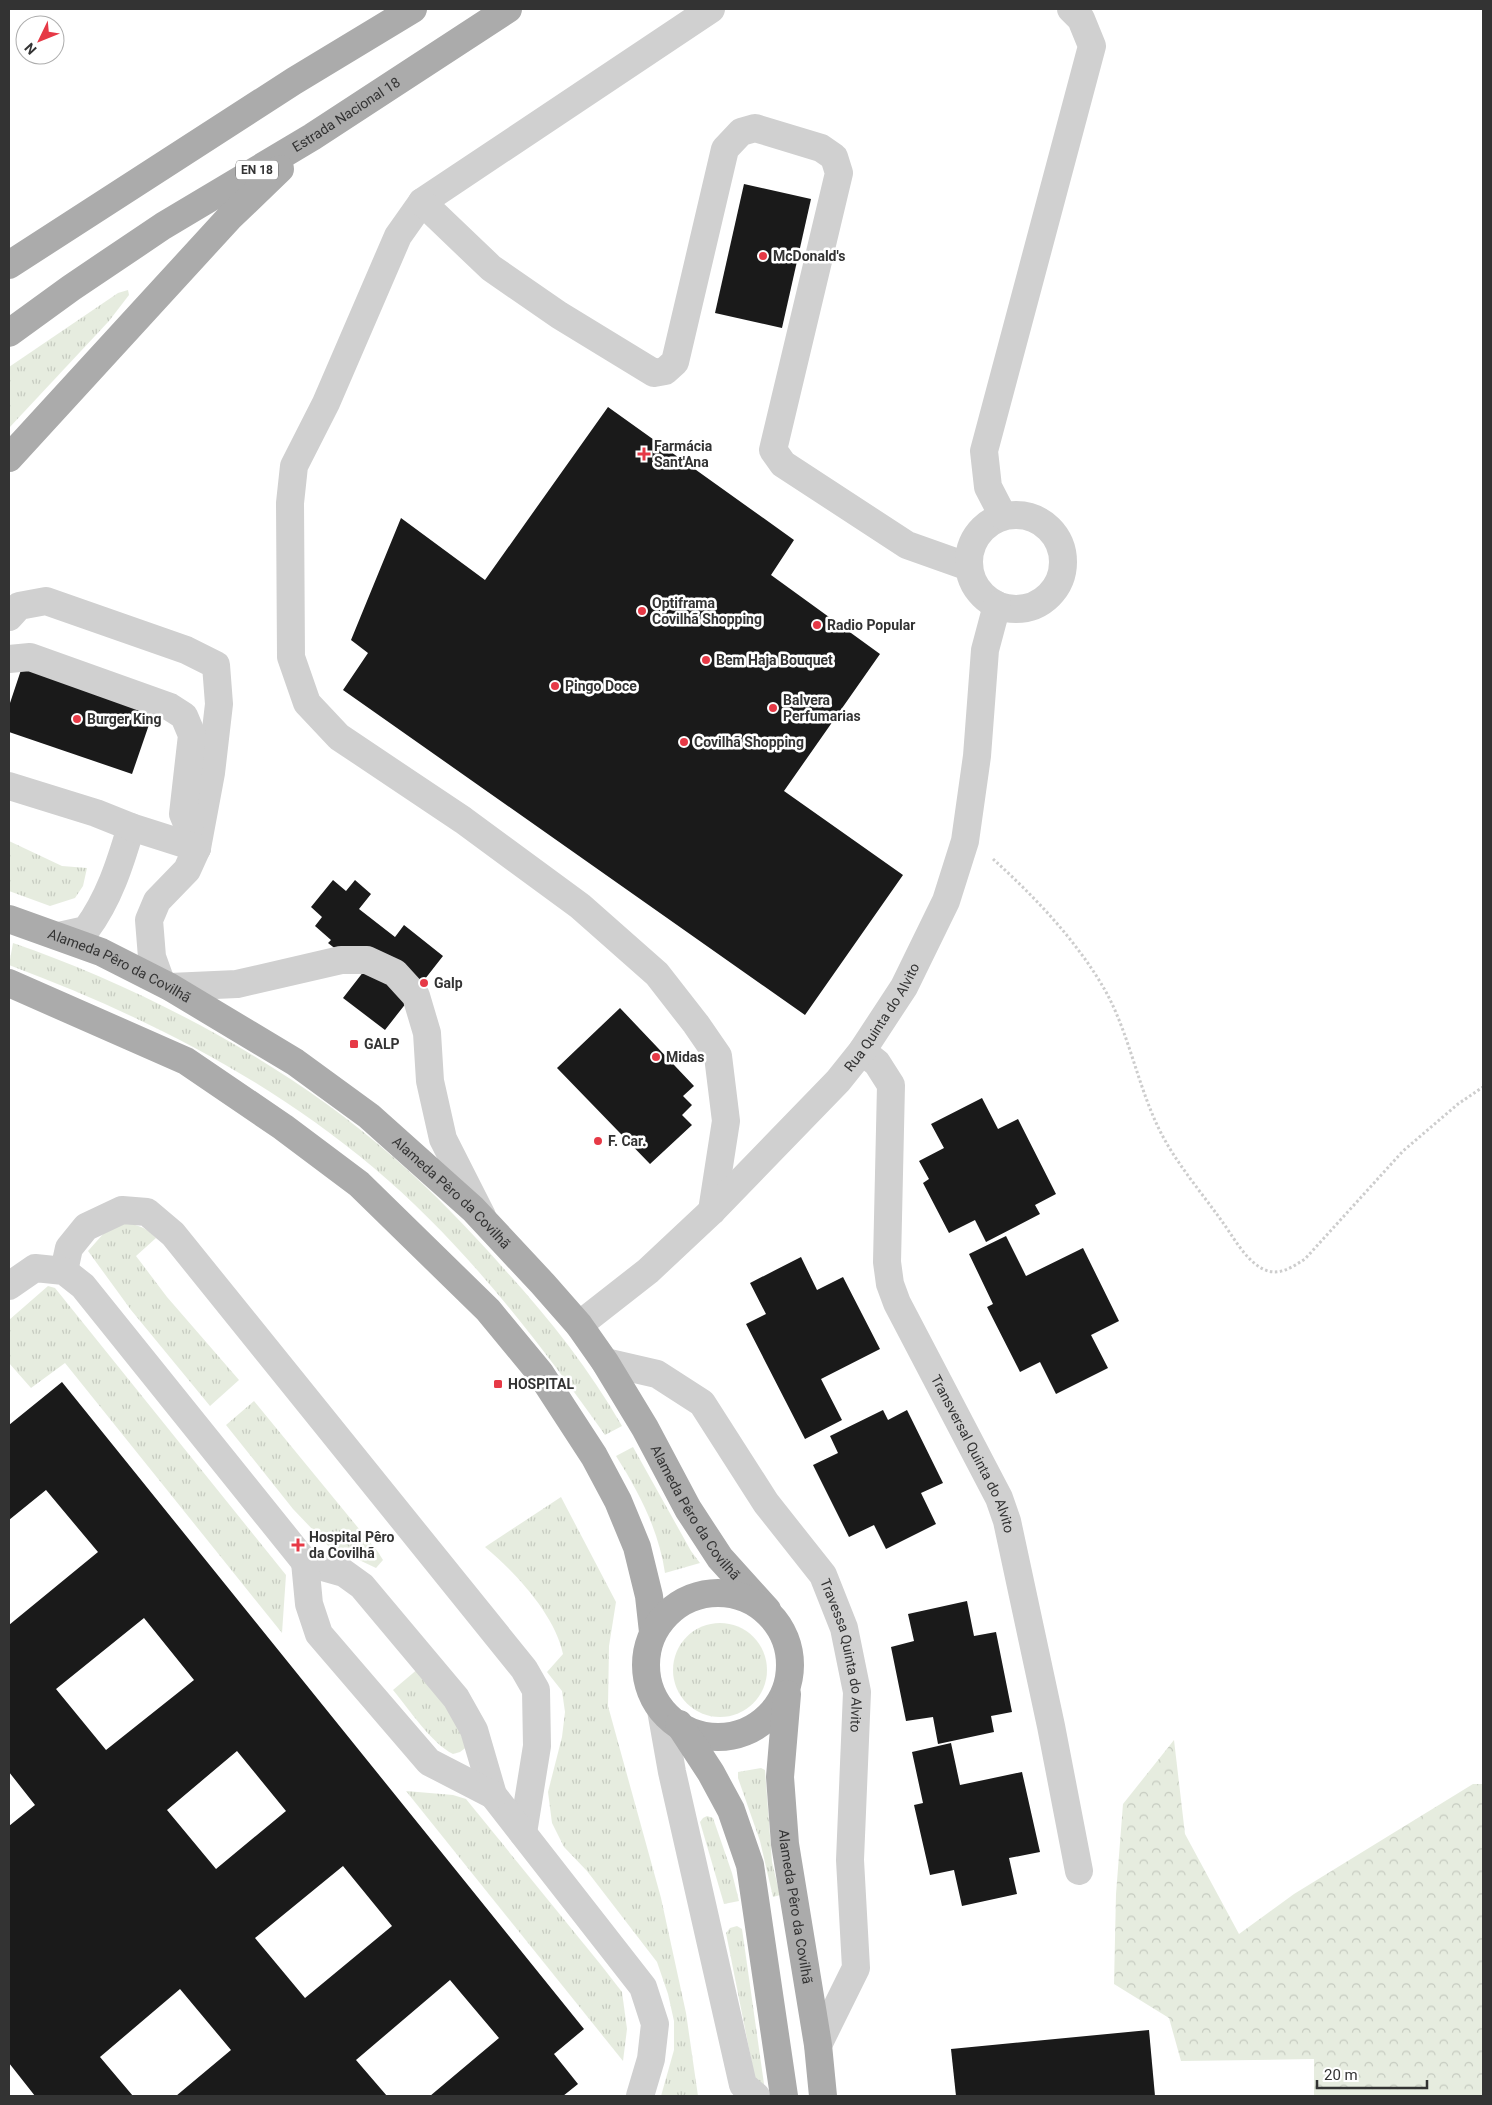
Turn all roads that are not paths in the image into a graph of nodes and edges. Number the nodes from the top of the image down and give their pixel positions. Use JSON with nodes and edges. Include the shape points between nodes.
{"nodes":[{"id":1,"x":413,"y":9,"type":"edge"},
{"id":2,"x":508,"y":9,"type":"edge"},
{"id":3,"x":711,"y":9,"type":"edge"},
{"id":4,"x":1071,"y":9,"type":"edge"},
{"id":5,"x":312,"y":137,"type":"junction"},
{"id":6,"x":422,"y":202,"type":"junction"},
{"id":7,"x":9,"y":265,"type":"edge"},
{"id":8,"x":9,"y":333,"type":"edge"},
{"id":9,"x":9,"y":458,"type":"edge"},
{"id":10,"x":1003,"y":516,"type":"junction"},
{"id":11,"x":969,"y":567,"type":"junction"},
{"id":12,"x":997,"y":605,"type":"junction"},
{"id":13,"x":9,"y":616,"type":"edge"},
{"id":14,"x":9,"y":659,"type":"edge"},
{"id":15,"x":9,"y":766,"type":"edge"},
{"id":16,"x":9,"y":786,"type":"edge"},
{"id":17,"x":96,"y":813,"type":"junction"},
{"id":18,"x":131,"y":826,"type":"junction"},
{"id":19,"x":197,"y":848,"type":"junction"},
{"id":20,"x":9,"y":919,"type":"edge"},
{"id":21,"x":59,"y":936,"type":"junction"},
{"id":22,"x":9,"y":983,"type":"edge"},
{"id":23,"x":165,"y":985,"type":"junction"},
{"id":24,"x":862,"y":1051,"type":"junction"},
{"id":25,"x":712,"y":1211,"type":"junction"},
{"id":26,"x":485,"y":1222,"type":"junction"},
{"id":27,"x":64,"y":1271,"type":"junction"},
{"id":28,"x":9,"y":1286,"type":"edge"},
{"id":29,"x":579,"y":1326,"type":"junction"},
{"id":30,"x":605,"y":1362,"type":"junction"},
{"id":31,"x":305,"y":1562,"type":"junction"},
{"id":32,"x":341,"y":1572,"type":"junction"},
{"id":33,"x":309,"y":1604,"type":"junction"},
{"id":34,"x":766,"y":1610,"type":"junction"},
{"id":35,"x":653,"y":1632,"type":"junction"},
{"id":36,"x":788,"y":1687,"type":"junction"},
{"id":37,"x":670,"y":1717,"type":"junction"},
{"id":38,"x":479,"y":1748,"type":"junction"},
{"id":39,"x":443,"y":1769,"type":"junction"},
{"id":40,"x":493,"y":1795,"type":"junction"},
{"id":41,"x":523,"y":1833,"type":"junction"},
{"id":42,"x":1080,"y":1871,"type":"dead end"},
{"id":43,"x":818,"y":2045,"type":"junction"},
{"id":44,"x":640,"y":2096,"type":"edge"},
{"id":45,"x":756,"y":2096,"type":"edge"},
{"id":46,"x":784,"y":2096,"type":"edge"},
{"id":47,"x":823,"y":2096,"type":"edge"}],
"edges":[{"from":1,"to":7,"type":"main road","via":[[286,86]]},
{"from":2,"to":5,"type":"main road","name":"Estrada Nacional 18","number":"EN 18"},
{"from":3,"to":6,"type":"street"},
{"from":4,"to":10,"type":"street","via":[[1081,18],[1092,46],[984,451],[988,487]]},
{"from":5,"to":8,"type":"main road","name":"Estrada Nacional 18","number":"EN 18","via":[[163,226]]},
{"from":5,"to":9,"type":"main road","via":[[229,218]]},
{"from":6,"to":11,"type":"street","via":[[491,268],[559,315],[654,373],[665,371],[675,362],[725,149],[741,132],[755,128],[821,148],[834,157],[838,173],[773,450],[782,464],[907,545]]},
{"from":6,"to":25,"type":"street","via":[[398,236],[326,403],[294,466],[290,503],[291,657],[307,703],[339,737],[463,820],[580,906],[657,974],[696,1024],[718,1056],[726,1121]]},
{"from":10,"to":11,"type":"street","via":[[976,536],[970,550]]},
{"from":10,"to":12,"type":"street","via":[[1019,514],[1048,526],[1057,538],[1064,567],[1052,594],[1040,603],[1012,609]]},
{"from":11,"to":12,"type":"street","via":[[974,583]]},
{"from":12,"to":24,"type":"street","name":"Rua Quinta do Alvito","via":[[986,650],[977,756],[965,841],[946,900],[904,987]]},
{"from":13,"to":19,"type":"street","via":[[19,606],[46,601],[186,650],[216,666],[219,704]]},
{"from":14,"to":19,"type":"street","via":[[30,657],[170,707],[184,716],[192,735],[183,814]]},
{"from":15,"to":17,"type":"street","via":[[90,793]]},
{"from":16,"to":17,"type":"street"},
{"from":17,"to":18,"type":"street"},
{"from":18,"to":19,"type":"street"},
{"from":18,"to":21,"type":"street","via":[[118,871],[100,911],[86,930]]},
{"from":19,"to":23,"type":"street","via":[[187,870],[157,901],[148,920],[152,958]]},
{"from":20,"to":21,"type":"main road","name":"Alameda Pêro da Covilhã"},
{"from":21,"to":23,"type":"main road","name":"Alameda Pêro da Covilhã","via":[[101,952]]},
{"from":22,"to":35,"type":"main road","name":"Alameda Pêro da Covilhã","via":[[186,1061],[359,1184],[488,1310],[540,1373],[594,1456],[618,1500],[637,1547]]},
{"from":23,"to":26,"type":"main road","name":"Alameda Pêro da Covilhã","via":[[295,1062],[369,1116]]},
{"from":23,"to":26,"type":"street","via":[[237,984],[341,960],[367,960],[395,973],[416,996],[427,1032],[430,1081],[443,1139]]},
{"from":24,"to":25,"type":"street","name":"Rua Quinta do Alvito","via":[[838,1081]]},
{"from":24,"to":42,"type":"street","name":"Transversal Quinta do Alvito","via":[[877,1063],[891,1085],[887,1233],[890,1284],[999,1498]]},
{"from":25,"to":29,"type":"street","name":"Rua Quinta do Alvito","via":[[648,1271]]},
{"from":26,"to":29,"type":"main road","name":"Alameda Pêro da Covilhã"},
{"from":27,"to":28,"type":"street","via":[[35,1268]]},
{"from":27,"to":31,"type":"street","via":[[83,1286]]},
{"from":27,"to":41,"type":"street","via":[[69,1248],[86,1227],[122,1210],[147,1212],[179,1242],[524,1669],[536,1690],[537,1746]]},
{"from":29,"to":30,"type":"main road","name":"Alameda Pêro da Covilhã"},
{"from":30,"to":34,"type":"main road","name":"Alameda Pêro da Covilhã","via":[[688,1509],[720,1558]]},
{"from":30,"to":43,"type":"street","name":"Travessa Quinta do Alvito","via":[[657,1374],[702,1403],[766,1503],[823,1574],[844,1628],[857,1692],[850,1860],[856,1968]]},
{"from":31,"to":32,"type":"street"},
{"from":31,"to":33,"type":"street"},
{"from":32,"to":33,"type":"street","via":[[322,1578]]},
{"from":32,"to":38,"type":"street","via":[[362,1586],[456,1698],[474,1730]]},
{"from":33,"to":39,"type":"street","via":[[319,1634],[429,1762]]},
{"from":34,"to":35,"type":"main road","name":"Alameda Pêro da Covilhã","via":[[737,1594],[712,1592],[682,1601],[663,1617]]},
{"from":34,"to":36,"type":"main road","name":"Alameda Pêro da Covilhã","via":[[782,1630],[791,1662]]},
{"from":35,"to":37,"type":"main road","name":"Alameda Pêro da Covilhã","via":[[646,1656],[649,1688]]},
{"from":36,"to":37,"type":"main road","name":"Alameda Pêro da Covilhã","via":[[767,1719],[755,1728],[731,1736],[713,1737],[688,1731]]},
{"from":36,"to":43,"type":"main road","name":"Alameda Pêro da Covilhã","via":[[781,1796]]},
{"from":37,"to":45,"type":"street","via":[[672,1772],[743,2085]]},
{"from":37,"to":46,"type":"main road","name":"Alameda Pêro da Covilhã","via":[[711,1773],[731,1810],[750,1865]]},
{"from":38,"to":39,"type":"street","via":[[467,1766]]},
{"from":38,"to":40,"type":"street"},
{"from":39,"to":40,"type":"street"},
{"from":40,"to":41,"type":"street"},
{"from":41,"to":44,"type":"street","via":[[643,1987],[655,2024],[651,2059]]},
{"from":43,"to":47,"type":"main road","name":"Alameda Pêro da Covilhã"}]}
